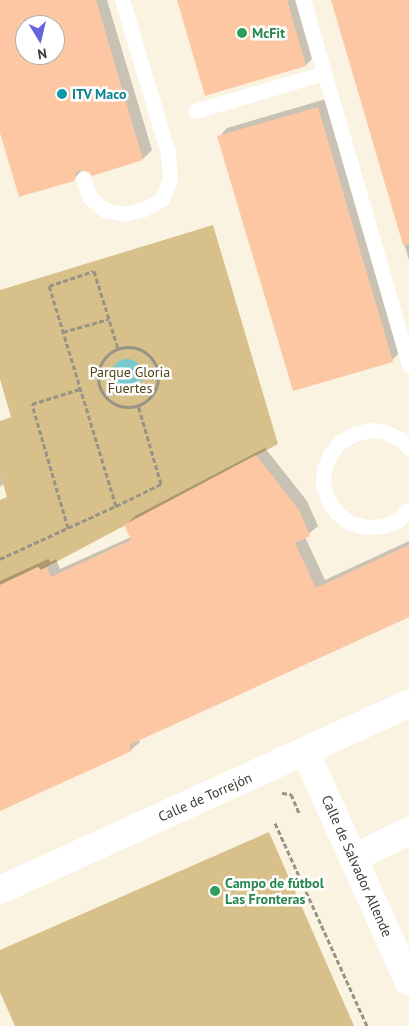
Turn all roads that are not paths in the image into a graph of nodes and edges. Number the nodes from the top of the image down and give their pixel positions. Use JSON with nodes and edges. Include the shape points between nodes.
{"nodes":[{"id":1,"x":122,"y":0,"type":"edge"},
{"id":2,"x":303,"y":0,"type":"edge"},
{"id":3,"x":324,"y":73,"type":"junction"},
{"id":4,"x":195,"y":111,"type":"dead end"},
{"id":5,"x":83,"y":179,"type":"dead end"},
{"id":6,"x":409,"y":364,"type":"edge"},
{"id":7,"x":406,"y":439,"type":"edge"},
{"id":8,"x":409,"y":510,"type":"edge"},
{"id":9,"x":409,"y":704,"type":"edge"},
{"id":10,"x":305,"y":752,"type":"junction"},
{"id":11,"x":409,"y":831,"type":"edge"},
{"id":12,"x":354,"y":858,"type":"junction"},
{"id":13,"x":0,"y":890,"type":"edge"},
{"id":14,"x":409,"y":982,"type":"edge"}],
"edges":[{"from":1,"to":5,"type":"lane","via":[[168,152],[170,179],[162,199],[144,209],[124,214],[105,210],[90,198]]},
{"from":2,"to":3,"type":"lane"},
{"from":3,"to":4,"type":"lane"},
{"from":3,"to":6,"type":"lane"},
{"from":7,"to":8,"type":"lane","via":[[370,430],[354,434],[340,442],[330,454],[324,469],[323,485],[337,513],[366,527],[397,521]]},
{"from":9,"to":10,"type":"street","name":"Calle de Torrejón"},
{"from":10,"to":12,"type":"street","name":"Calle de Salvador Allende"},
{"from":10,"to":13,"type":"street","name":"Calle de Torrejón"},
{"from":11,"to":12,"type":"street"},
{"from":12,"to":14,"type":"street","name":"Calle de Salvador Allende"}]}
